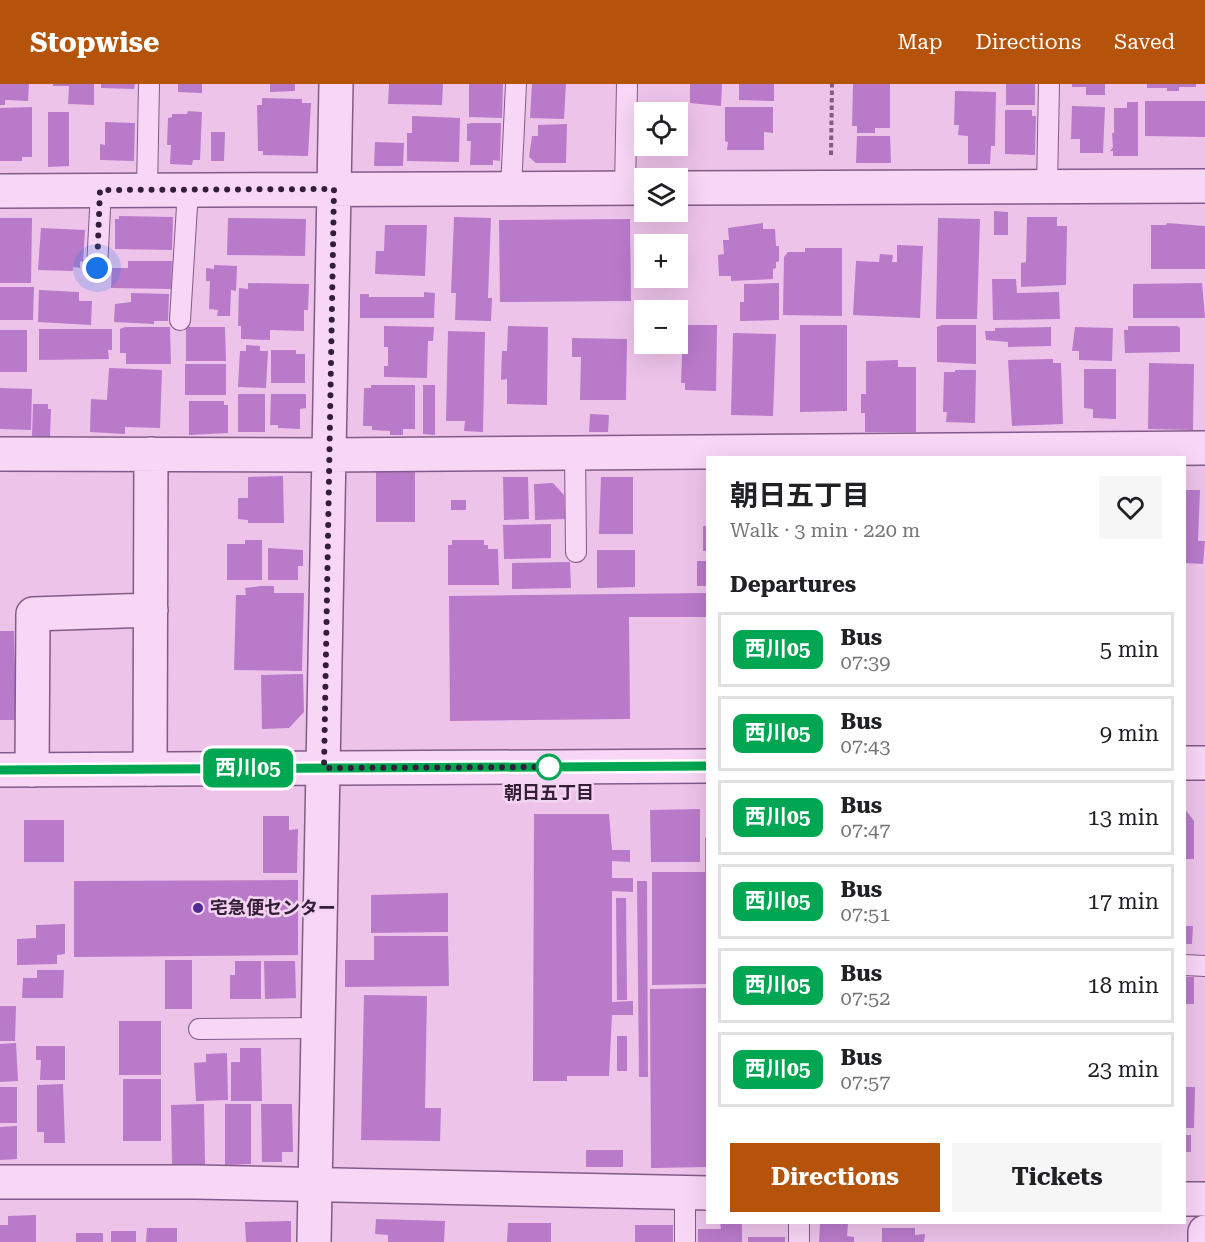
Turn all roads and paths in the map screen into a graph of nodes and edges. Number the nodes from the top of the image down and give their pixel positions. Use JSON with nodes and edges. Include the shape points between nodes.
{"nodes":[{"id":1,"x":148,"y":84,"type":"edge"},
{"id":2,"x":336,"y":84,"type":"edge"},
{"id":3,"x":516,"y":84,"type":"edge"},
{"id":4,"x":627,"y":84,"type":"edge"},
{"id":5,"x":832,"y":84,"type":"edge"},
{"id":6,"x":1049,"y":84,"type":"edge"},
{"id":7,"x":634,"y":175,"type":"edge"},
{"id":8,"x":1205,"y":186,"type":"edge"},
{"id":9,"x":1047,"y":187,"type":"junction"},
{"id":10,"x":634,"y":188,"type":"edge"},
{"id":11,"x":688,"y":188,"type":"edge"},
{"id":12,"x":830,"y":188,"type":"junction"},
{"id":13,"x":334,"y":189,"type":"junction"},
{"id":14,"x":511,"y":189,"type":"junction"},
{"id":15,"x":0,"y":190,"type":"edge"},
{"id":16,"x":100,"y":190,"type":"junction"},
{"id":17,"x":147,"y":190,"type":"junction"},
{"id":18,"x":188,"y":190,"type":"junction"},
{"id":19,"x":97,"y":268,"type":"dead end"},
{"id":20,"x":180,"y":320,"type":"dead end"},
{"id":21,"x":1205,"y":448,"type":"edge"},
{"id":22,"x":575,"y":452,"type":"junction"},
{"id":23,"x":0,"y":454,"type":"edge"},
{"id":24,"x":151,"y":454,"type":"junction"},
{"id":25,"x":796,"y":454,"type":"edge"},
{"id":26,"x":917,"y":454,"type":"edge"},
{"id":27,"x":329,"y":455,"type":"junction"},
{"id":28,"x":576,"y":552,"type":"dead end"},
{"id":29,"x":151,"y":610,"type":"junction"},
{"id":30,"x":1186,"y":763,"type":"edge"},
{"id":31,"x":1205,"y":763,"type":"edge"},
{"id":32,"x":706,"y":766,"type":"edge"},
{"id":33,"x":324,"y":768,"type":"junction"},
{"id":34,"x":150,"y":769,"type":"junction"},
{"id":35,"x":16,"y":770,"type":"edge"},
{"id":36,"x":1186,"y":965,"type":"edge"},
{"id":37,"x":1205,"y":966,"type":"edge"},
{"id":38,"x":319,"y":1028,"type":"junction"},
{"id":39,"x":199,"y":1029,"type":"dead end"},
{"id":40,"x":0,"y":1182,"type":"edge"},
{"id":41,"x":315,"y":1185,"type":"junction"},
{"id":42,"x":696,"y":1192,"type":"edge"},
{"id":43,"x":1186,"y":1199,"type":"edge"},
{"id":44,"x":1205,"y":1199,"type":"edge"},
{"id":45,"x":799,"y":1224,"type":"edge"},
{"id":46,"x":1205,"y":1233,"type":"edge"},
{"id":47,"x":314,"y":1242,"type":"edge"},
{"id":48,"x":685,"y":1242,"type":"edge"},
{"id":49,"x":799,"y":1242,"type":"edge"},
{"id":50,"x":1205,"y":1242,"type":"edge"}],
"edges":[{"from":1,"to":17,"type":"lane"},
{"from":2,"to":13,"type":"street"},
{"from":3,"to":14,"type":"lane"},
{"from":4,"to":7,"type":"lane"},
{"from":5,"to":12,"type":"path"},
{"from":6,"to":9,"type":"lane"},
{"from":8,"to":9,"type":"street"},
{"from":9,"to":12,"type":"street"},
{"from":10,"to":14,"type":"street"},
{"from":11,"to":12,"type":"street"},
{"from":13,"to":14,"type":"street"},
{"from":13,"to":18,"type":"street"},
{"from":13,"to":27,"type":"street"},
{"from":15,"to":16,"type":"street"},
{"from":16,"to":17,"type":"street"},
{"from":16,"to":19,"type":"lane"},
{"from":17,"to":18,"type":"street"},
{"from":18,"to":20,"type":"lane"},
{"from":21,"to":26,"type":"street"},
{"from":22,"to":25,"type":"street"},
{"from":22,"to":27,"type":"street"},
{"from":22,"to":28,"type":"lane"},
{"from":23,"to":24,"type":"street"},
{"from":24,"to":27,"type":"street"},
{"from":24,"to":29,"type":"street"},
{"from":25,"to":26,"type":"street"},
{"from":27,"to":33,"type":"street"},
{"from":29,"to":34,"type":"street"},
{"from":29,"to":35,"type":"street","via":[[33,614]]},
{"from":30,"to":31,"type":"street"},
{"from":32,"to":33,"type":"street"},
{"from":33,"to":34,"type":"street"},
{"from":33,"to":38,"type":"street"},
{"from":34,"to":35,"type":"street"},
{"from":36,"to":37,"type":"lane"},
{"from":38,"to":39,"type":"lane"},
{"from":38,"to":41,"type":"street"},
{"from":40,"to":41,"type":"street"},
{"from":41,"to":42,"type":"street"},
{"from":41,"to":47,"type":"street"},
{"from":42,"to":48,"type":"lane"},
{"from":43,"to":44,"type":"street"},
{"from":45,"to":49,"type":"lane"},
{"from":46,"to":50,"type":"street"}]}
